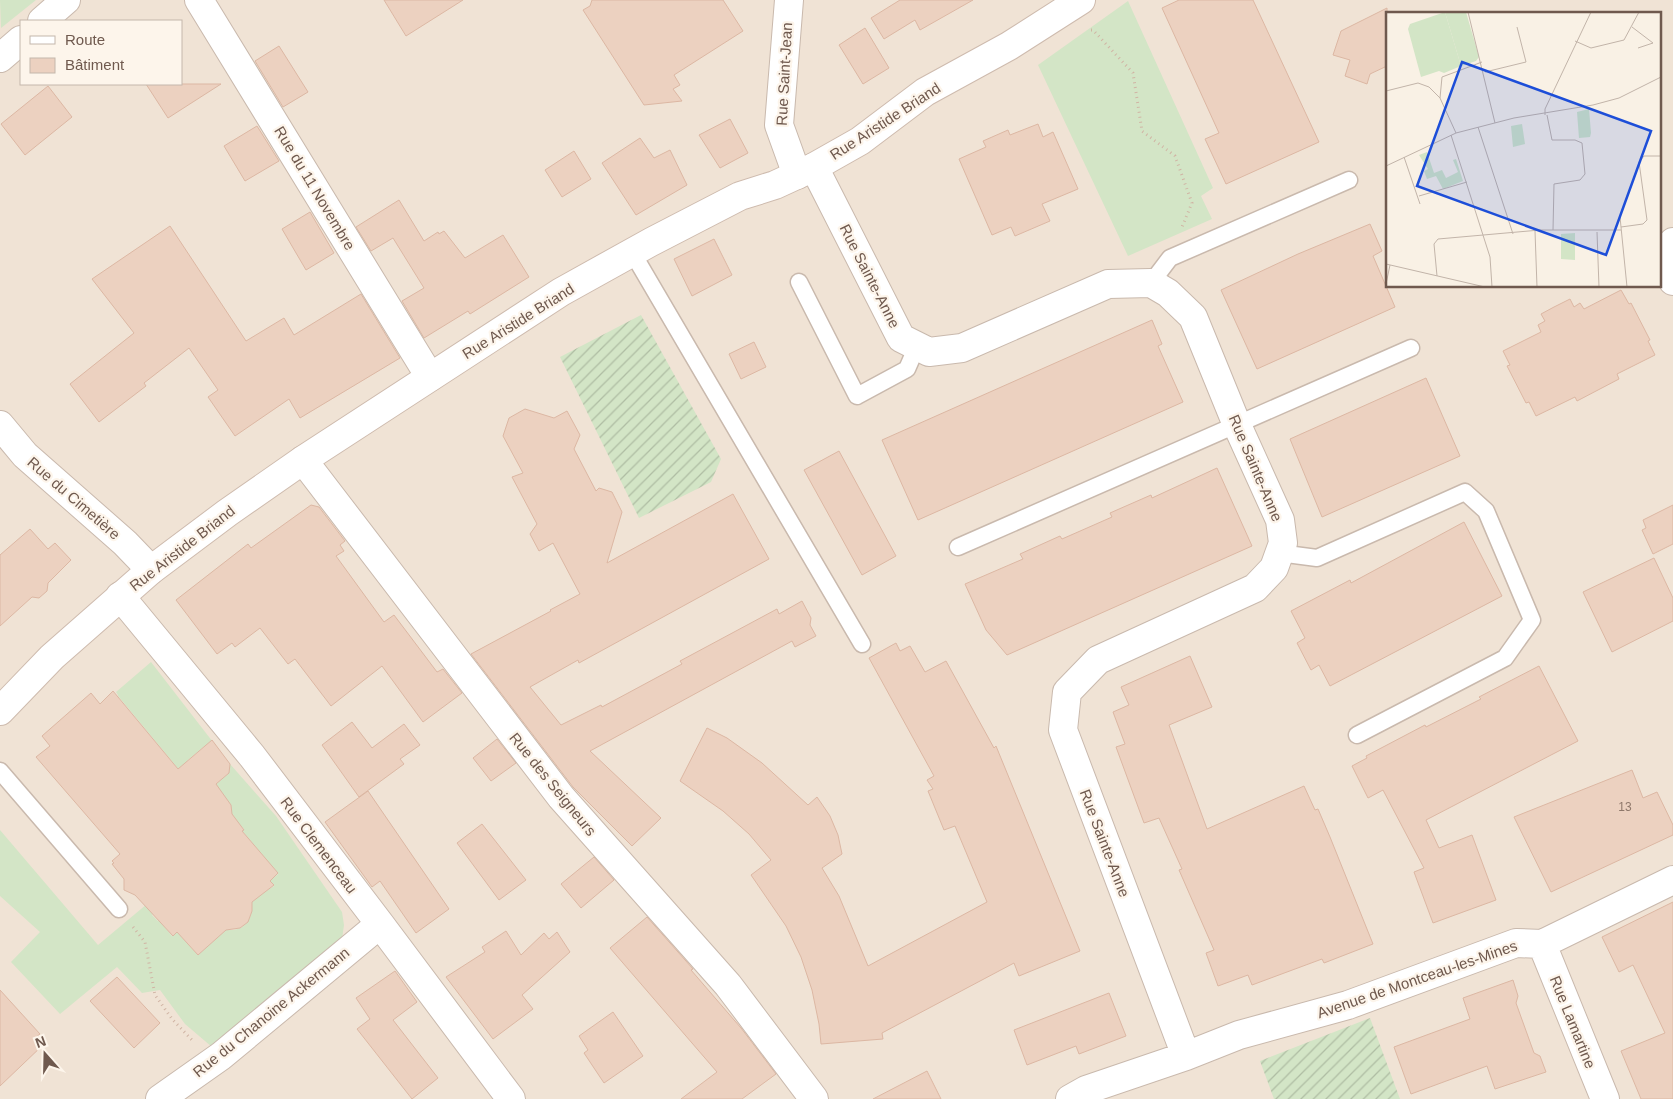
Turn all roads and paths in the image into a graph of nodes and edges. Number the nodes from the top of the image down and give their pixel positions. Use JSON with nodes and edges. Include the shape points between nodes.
{"nodes":[{"id":1,"x":66,"y":0,"type":"edge"},
{"id":2,"x":789,"y":0,"type":"edge"},
{"id":3,"x":1081,"y":0,"type":"edge"},
{"id":4,"x":206,"y":2,"type":"edge"},
{"id":5,"x":43,"y":20,"type":"edge"},
{"id":6,"x":1087,"y":29,"type":"dead end"},
{"id":7,"x":20,"y":41,"type":"edge"},
{"id":8,"x":0,"y":58,"type":"edge"},
{"id":9,"x":806,"y":171,"type":"junction"},
{"id":10,"x":1349,"y":180,"type":"dead end"},
{"id":11,"x":1673,"y":242,"type":"edge"},
{"id":12,"x":632,"y":252,"type":"junction"},
{"id":13,"x":1170,"y":258,"type":"junction"},
{"id":14,"x":1673,"y":281,"type":"edge"},
{"id":15,"x":799,"y":282,"type":"dead end"},
{"id":16,"x":1151,"y":283,"type":"junction"},
{"id":17,"x":917,"y":346,"type":"junction"},
{"id":18,"x":1411,"y":348,"type":"dead end"},
{"id":19,"x":430,"y":378,"type":"junction"},
{"id":20,"x":0,"y":425,"type":"edge"},
{"id":21,"x":1237,"y":425,"type":"junction"},
{"id":22,"x":303,"y":460,"type":"junction"},
{"id":23,"x":958,"y":547,"type":"dead end"},
{"id":24,"x":1279,"y":553,"type":"junction"},
{"id":25,"x":151,"y":570,"type":"junction"},
{"id":26,"x":120,"y":596,"type":"junction"},
{"id":27,"x":862,"y":644,"type":"dead end"},
{"id":28,"x":0,"y":711,"type":"edge"},
{"id":29,"x":1357,"y":735,"type":"dead end"},
{"id":30,"x":0,"y":771,"type":"edge"},
{"id":31,"x":1673,"y":880,"type":"edge"},
{"id":32,"x":119,"y":909,"type":"joint"},
{"id":33,"x":380,"y":924,"type":"junction"},
{"id":34,"x":1542,"y":944,"type":"junction"},
{"id":35,"x":184,"y":1032,"type":"dead end"},
{"id":36,"x":1186,"y":1056,"type":"junction"},
{"id":37,"x":160,"y":1099,"type":"edge"},
{"id":38,"x":511,"y":1099,"type":"edge"},
{"id":39,"x":814,"y":1099,"type":"edge"},
{"id":40,"x":1070,"y":1099,"type":"edge"},
{"id":41,"x":1605,"y":1099,"type":"edge"}],
"edges":[{"from":1,"to":5,"type":"street"},
{"from":2,"to":9,"type":"street","name":"Rue Saint-Jean","via":[[779,125]]},
{"from":3,"to":9,"type":"street","name":"Rue Aristide Briand","via":[[1009,46],[925,92],[860,141]]},
{"from":4,"to":19,"type":"street","name":"Rue du 11 Novembre"},
{"from":6,"to":13,"type":"path","via":[[1093,30],[1133,73],[1142,131],[1175,156],[1192,203]]},
{"from":7,"to":8,"type":"street"},
{"from":9,"to":12,"type":"street","name":"Rue Aristide Briand","via":[[740,196]]},
{"from":9,"to":17,"type":"street","name":"Rue Sainte-Anne","via":[[901,338]]},
{"from":10,"to":13,"type":"lane"},
{"from":11,"to":14,"type":"street","via":[[1670,275]]},
{"from":12,"to":19,"type":"street","name":"Rue Aristide Briand","via":[[561,292]]},
{"from":12,"to":27,"type":"lane"},
{"from":13,"to":16,"type":"lane"},
{"from":15,"to":17,"type":"lane","via":[[857,396],[906,369]]},
{"from":16,"to":17,"type":"street","name":"Rue Sainte-Anne","via":[[1108,284],[962,348],[929,352]]},
{"from":16,"to":21,"type":"street","name":"Rue Sainte-Anne","via":[[1168,293],[1192,317]]},
{"from":18,"to":21,"type":"lane"},
{"from":19,"to":22,"type":"street","name":"Rue Aristide Briand"},
{"from":20,"to":25,"type":"street","name":"Rue du Cimetière","via":[[25,455]]},
{"from":21,"to":23,"type":"lane"},
{"from":21,"to":24,"type":"street","name":"Rue Sainte-Anne","via":[[1280,520],[1283,543]]},
{"from":22,"to":25,"type":"street","name":"Rue Aristide Briand"},
{"from":22,"to":39,"type":"street","name":"Rue des Seigneurs","via":[[561,797],[728,985]]},
{"from":24,"to":29,"type":"lane","via":[[1317,558],[1465,492],[1486,511],[1532,620],[1505,658]]},
{"from":24,"to":36,"type":"street","name":"Rue Sainte-Anne","via":[[1274,568],[1256,588],[1098,660],[1067,692],[1063,730]]},
{"from":25,"to":26,"type":"street","name":"Rue Aristide Briand"},
{"from":26,"to":28,"type":"street","name":"Rue Aristide Briand"},
{"from":26,"to":33,"type":"street","name":"Rue Clemenceau","via":[[252,756]]},
{"from":30,"to":32,"type":"lane"},
{"from":31,"to":34,"type":"street"},
{"from":32,"to":35,"type":"path","via":[[145,942],[156,995]]},
{"from":33,"to":37,"type":"street","name":"Rue du Chanoine Ackermann","via":[[221,1056]]},
{"from":33,"to":38,"type":"street","name":"Rue Clemenceau"},
{"from":34,"to":36,"type":"street","name":"Avenue de Montceau-les-Mines","via":[[1516,942],[1348,1005],[1239,1035]]},
{"from":34,"to":41,"type":"street","name":"Rue Lamartine"},
{"from":36,"to":40,"type":"street","name":"Avenue de Montceau-les-Mines","via":[[1086,1090]]}]}
